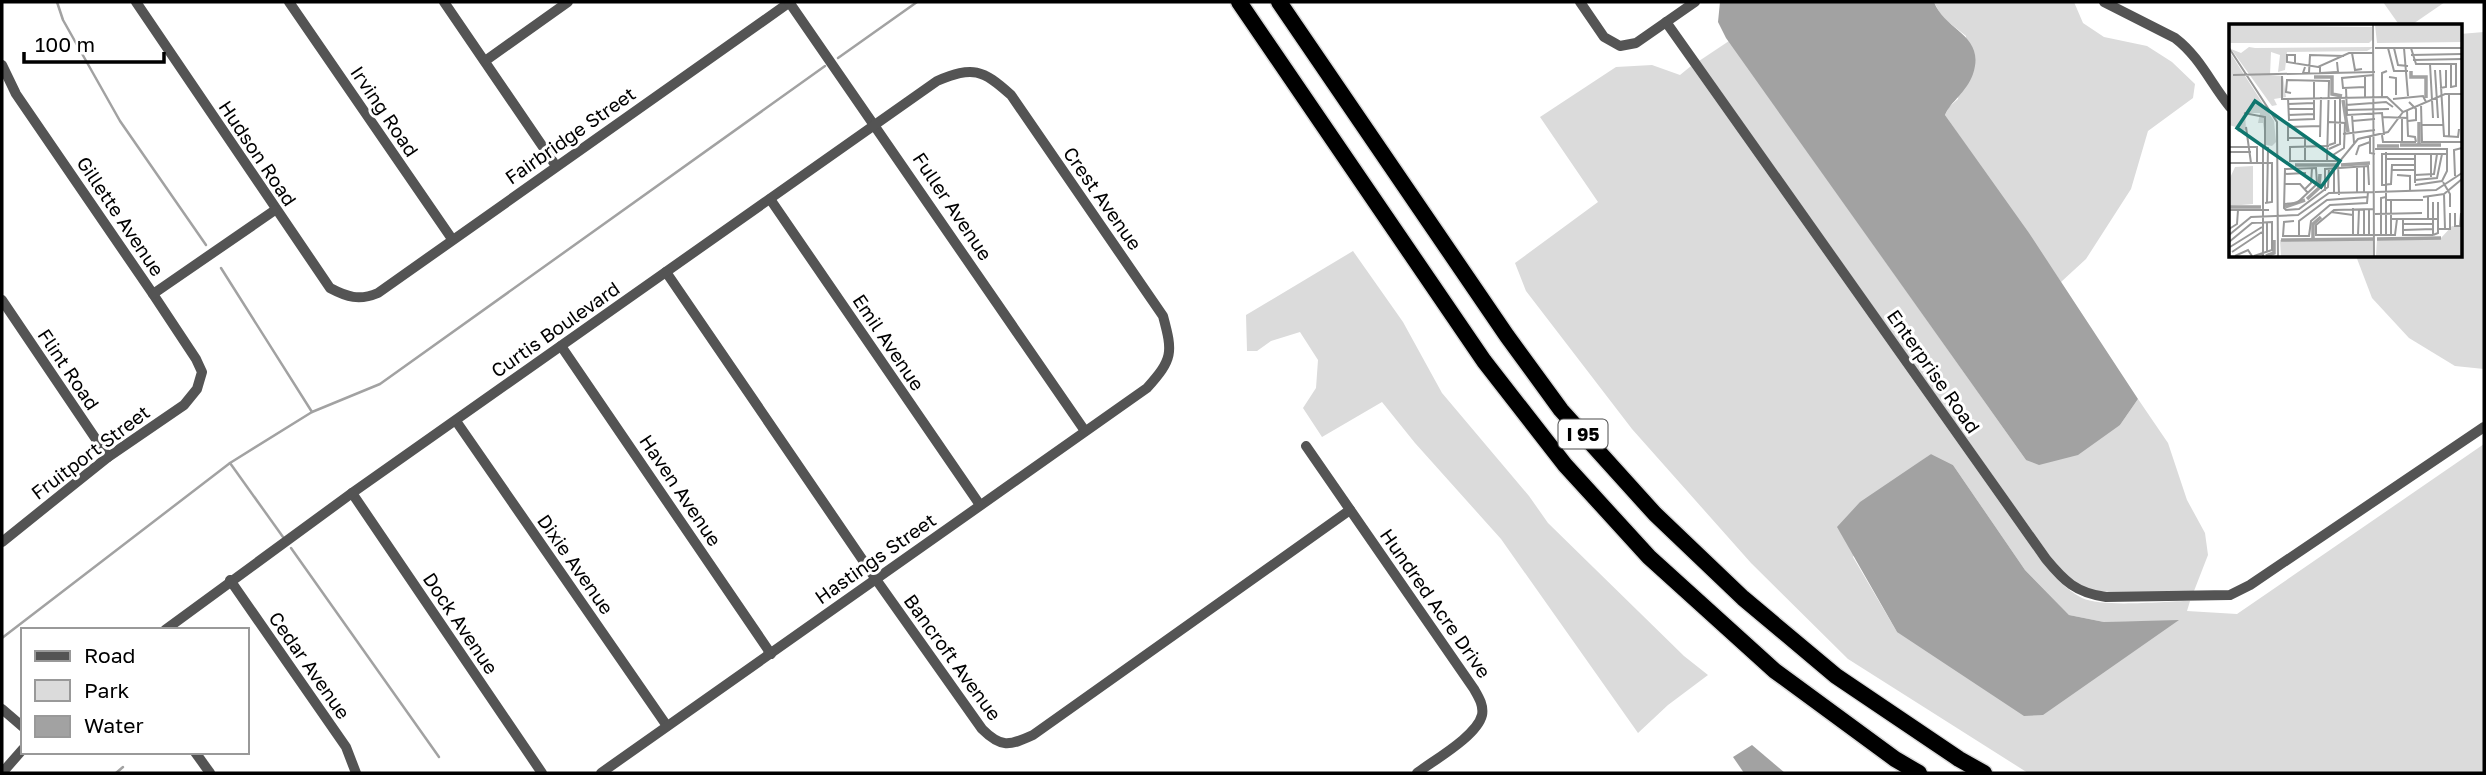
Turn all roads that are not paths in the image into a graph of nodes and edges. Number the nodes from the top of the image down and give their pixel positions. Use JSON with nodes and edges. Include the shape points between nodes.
{"nodes":[{"id":1,"x":136,"y":2,"type":"edge"},
{"id":2,"x":289,"y":2,"type":"edge"},
{"id":3,"x":444,"y":2,"type":"edge"},
{"id":4,"x":568,"y":2,"type":"edge"},
{"id":5,"x":790,"y":2,"type":"edge"},
{"id":6,"x":1239,"y":2,"type":"edge"},
{"id":7,"x":1279,"y":2,"type":"edge"},
{"id":8,"x":1580,"y":2,"type":"edge"},
{"id":9,"x":1696,"y":2,"type":"edge"},
{"id":10,"x":2104,"y":2,"type":"edge"},
{"id":11,"x":1666,"y":22,"type":"junction"},
{"id":12,"x":485,"y":61,"type":"junction"},
{"id":13,"x":2,"y":65,"type":"edge"},
{"id":14,"x":972,"y":71,"type":"joint"},
{"id":15,"x":2229,"y":104,"type":"edge"},
{"id":16,"x":875,"y":124,"type":"junction"},
{"id":17,"x":556,"y":166,"type":"junction"},
{"id":18,"x":770,"y":199,"type":"junction"},
{"id":19,"x":275,"y":210,"type":"junction"},
{"id":20,"x":452,"y":239,"type":"junction"},
{"id":21,"x":666,"y":272,"type":"junction"},
{"id":22,"x":153,"y":294,"type":"junction"},
{"id":23,"x":369,"y":296,"type":"joint"},
{"id":24,"x":2,"y":300,"type":"edge"},
{"id":25,"x":561,"y":346,"type":"junction"},
{"id":26,"x":1166,"y":367,"type":"joint"},
{"id":27,"x":197,"y":389,"type":"joint"},
{"id":28,"x":456,"y":421,"type":"junction"},
{"id":29,"x":2484,"y":427,"type":"edge"},
{"id":30,"x":1085,"y":431,"type":"junction"},
{"id":31,"x":1306,"y":446,"type":"dead end"},
{"id":32,"x":108,"y":457,"type":"junction"},
{"id":33,"x":352,"y":493,"type":"junction"},
{"id":34,"x":980,"y":505,"type":"junction"},
{"id":35,"x":1350,"y":510,"type":"junction"},
{"id":36,"x":4,"y":537,"type":"edge"},
{"id":37,"x":875,"y":578,"type":"junction"},
{"id":38,"x":230,"y":580,"type":"junction"},
{"id":39,"x":168,"y":628,"type":"edge"},
{"id":40,"x":771,"y":653,"type":"junction"},
{"id":41,"x":2,"y":709,"type":"edge"},
{"id":42,"x":21,"y":725,"type":"edge"},
{"id":43,"x":667,"y":726,"type":"junction"},
{"id":44,"x":21,"y":751,"type":"edge"},
{"id":45,"x":196,"y":754,"type":"edge"},
{"id":46,"x":2,"y":773,"type":"edge"},
{"id":47,"x":210,"y":773,"type":"edge"},
{"id":48,"x":356,"y":773,"type":"edge"},
{"id":49,"x":542,"y":773,"type":"edge"},
{"id":50,"x":601,"y":773,"type":"edge"},
{"id":51,"x":1417,"y":773,"type":"edge"},
{"id":52,"x":1919,"y":773,"type":"edge"},
{"id":53,"x":1984,"y":773,"type":"edge"}],
"edges":[{"from":1,"to":19,"type":"street","name":"Hudson Road"},
{"from":2,"to":20,"type":"street","name":"Irving Road"},
{"from":3,"to":12,"type":"street"},
{"from":4,"to":12,"type":"street"},
{"from":5,"to":16,"type":"street","name":"Fuller Avenue"},
{"from":5,"to":17,"type":"street","name":"Fairbridge Street"},
{"from":6,"to":52,"type":"highway","number":"I 95","via":[[1485,361],[1565,465],[1649,557],[1775,671]]},
{"from":7,"to":53,"type":"highway","number":"I 95","via":[[1523,357],[1562,410],[1655,514],[1743,598],[1836,677]]},
{"from":8,"to":11,"type":"street","via":[[1604,37],[1620,46],[1636,43]]},
{"from":9,"to":11,"type":"street"},
{"from":10,"to":15,"type":"street","via":[[2184,45]]},
{"from":11,"to":29,"type":"street","name":"Enterprise Road","via":[[2046,559],[2063,579],[2086,594],[2230,595]]},
{"from":12,"to":17,"type":"street"},
{"from":13,"to":22,"type":"street","name":"Gillette Avenue","via":[[16,94]]},
{"from":14,"to":16,"type":"street","name":"Curtis Boulevard","via":[[937,81]]},
{"from":14,"to":26,"type":"street","name":"Crest Avenue","via":[[990,76],[1011,95],[1163,316],[1170,342]]},
{"from":16,"to":18,"type":"street","name":"Curtis Boulevard"},
{"from":16,"to":30,"type":"street","name":"Fuller Avenue"},
{"from":17,"to":20,"type":"street","name":"Fairbridge Street"},
{"from":18,"to":21,"type":"street","name":"Curtis Boulevard"},
{"from":18,"to":34,"type":"street","name":"Emil Avenue"},
{"from":19,"to":22,"type":"street"},
{"from":19,"to":23,"type":"street","name":"Hudson Road","via":[[330,288],[350,298]]},
{"from":20,"to":23,"type":"street","name":"Fairbridge Street"},
{"from":21,"to":25,"type":"street","name":"Curtis Boulevard"},
{"from":21,"to":37,"type":"street","name":"Bancroft Avenue"},
{"from":22,"to":27,"type":"street","name":"Gillette Avenue","via":[[196,359],[202,372]]},
{"from":24,"to":32,"type":"street","name":"Flint Road"},
{"from":25,"to":28,"type":"street","name":"Curtis Boulevard"},
{"from":25,"to":40,"type":"street","name":"Haven Avenue"},
{"from":26,"to":30,"type":"street","name":"Hastings Street","via":[[1147,388]]},
{"from":27,"to":32,"type":"street","name":"Fruitport Street","via":[[184,405]]},
{"from":28,"to":33,"type":"street","name":"Curtis Boulevard"},
{"from":28,"to":43,"type":"street","name":"Dixie Avenue"},
{"from":30,"to":34,"type":"street","name":"Hastings Street"},
{"from":31,"to":35,"type":"street","name":"Hundred Acre Drive"},
{"from":32,"to":36,"type":"street","name":"Fruitport Street"},
{"from":33,"to":38,"type":"street","name":"Curtis Boulevard"},
{"from":33,"to":49,"type":"street","name":"Dock Avenue"},
{"from":34,"to":37,"type":"street","name":"Hastings Street"},
{"from":35,"to":37,"type":"street","name":"Bancroft Avenue","via":[[1014,744],[1002,744],[982,729]]},
{"from":35,"to":51,"type":"street","name":"Hundred Acre Drive","via":[[1481,702],[1482,715],[1466,737]]},
{"from":37,"to":40,"type":"street","name":"Hastings Street"},
{"from":38,"to":39,"type":"street","name":"Curtis Boulevard"},
{"from":38,"to":48,"type":"street","name":"Cedar Avenue","via":[[346,747]]},
{"from":40,"to":43,"type":"street","name":"Hastings Street"},
{"from":41,"to":42,"type":"street"},
{"from":43,"to":50,"type":"street","name":"Hastings Street"},
{"from":44,"to":46,"type":"street"},
{"from":45,"to":47,"type":"street"}]}
